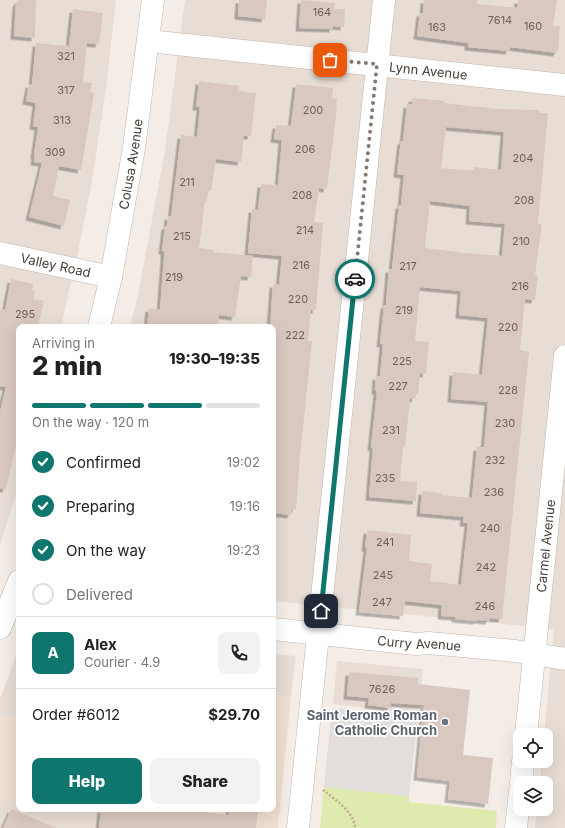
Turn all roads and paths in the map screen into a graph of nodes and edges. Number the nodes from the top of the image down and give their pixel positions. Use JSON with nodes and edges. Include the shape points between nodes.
{"nodes":[{"id":1,"x":153,"y":0,"type":"edge"},
{"id":2,"x":384,"y":0,"type":"edge"},
{"id":3,"x":148,"y":41,"type":"junction"},
{"id":4,"x":377,"y":64,"type":"junction"},
{"id":5,"x":565,"y":85,"type":"edge"},
{"id":6,"x":0,"y":252,"type":"edge"},
{"id":7,"x":111,"y":278,"type":"junction"},
{"id":8,"x":100,"y":324,"type":"edge"},
{"id":9,"x":565,"y":356,"type":"edge"},
{"id":10,"x":16,"y":593,"type":"edge"},
{"id":11,"x":0,"y":628,"type":"edge"},
{"id":12,"x":276,"y":629,"type":"edge"},
{"id":13,"x":319,"y":634,"type":"junction"},
{"id":14,"x":535,"y":654,"type":"junction"},
{"id":15,"x":565,"y":658,"type":"edge"},
{"id":16,"x":527,"y":728,"type":"edge"},
{"id":17,"x":302,"y":788,"type":"junction"},
{"id":18,"x":517,"y":816,"type":"edge"},
{"id":19,"x":298,"y":828,"type":"edge"},
{"id":20,"x":355,"y":828,"type":"edge"},
{"id":21,"x":516,"y":828,"type":"edge"}],
"edges":[{"from":1,"to":3,"type":"street","name":"Colusa Avenue"},
{"from":2,"to":4,"type":"street"},
{"from":3,"to":4,"type":"street","name":"Lynn Avenue"},
{"from":3,"to":7,"type":"street","name":"Colusa Avenue","via":[[134,148]]},
{"from":4,"to":5,"type":"street","name":"Lynn Avenue"},
{"from":4,"to":13,"type":"street"},
{"from":6,"to":7,"type":"street","name":"Valley Road"},
{"from":7,"to":8,"type":"street","name":"Colusa Avenue"},
{"from":9,"to":14,"type":"street","name":"Carmel Avenue"},
{"from":10,"to":11,"type":"street"},
{"from":12,"to":13,"type":"street","name":"Curry Avenue"},
{"from":13,"to":14,"type":"street","name":"Curry Avenue"},
{"from":13,"to":17,"type":"street"},
{"from":14,"to":15,"type":"street","name":"Curry Avenue"},
{"from":14,"to":16,"type":"street","name":"Carmel Avenue"},
{"from":17,"to":19,"type":"street"},
{"from":17,"to":20,"type":"path","via":[[323,790],[347,810]]},
{"from":18,"to":21,"type":"street"}]}
